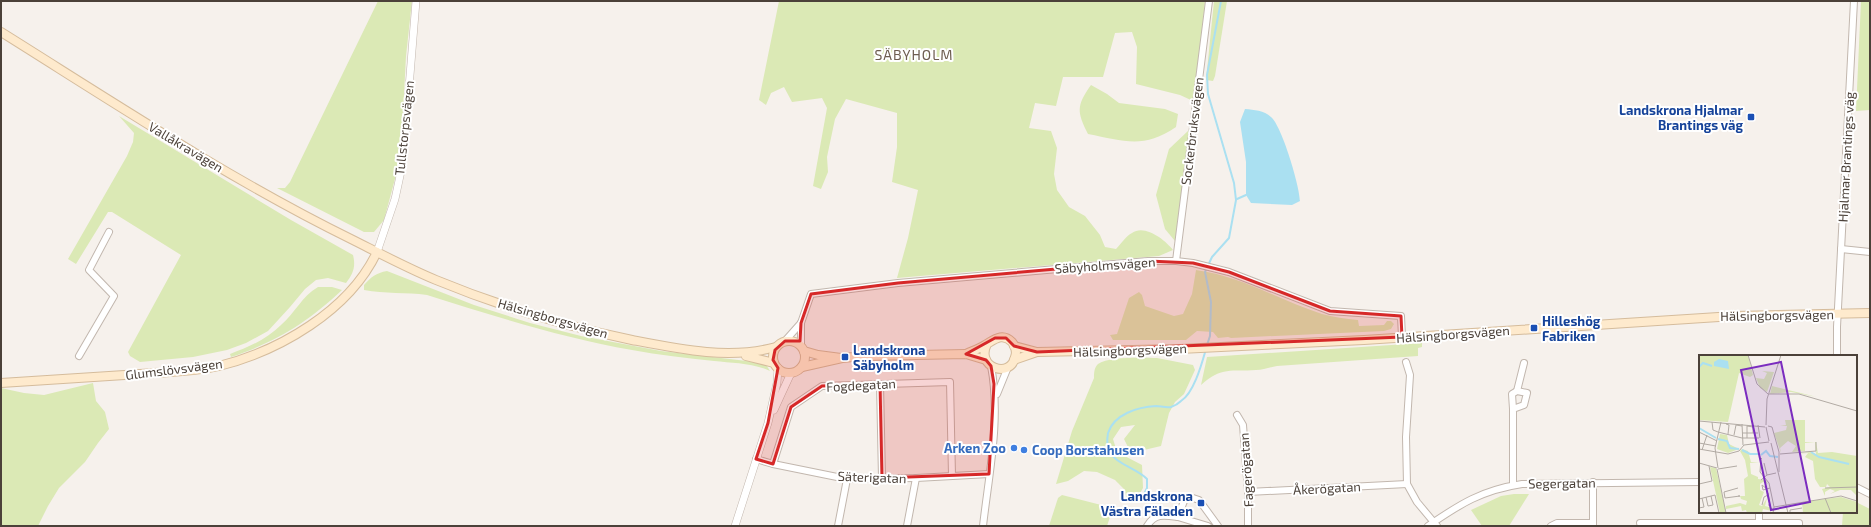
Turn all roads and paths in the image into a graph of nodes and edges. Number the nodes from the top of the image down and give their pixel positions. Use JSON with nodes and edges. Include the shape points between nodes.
{"nodes":[{"id":1,"x":416,"y":1,"type":"edge"},
{"id":2,"x":1209,"y":1,"type":"edge"},
{"id":3,"x":1854,"y":1,"type":"edge"},
{"id":4,"x":1,"y":32,"type":"edge"},
{"id":5,"x":109,"y":232,"type":"dead end"},
{"id":6,"x":1841,"y":249,"type":"junction"},
{"id":7,"x":377,"y":252,"type":"junction"},
{"id":8,"x":1870,"y":252,"type":"edge"},
{"id":9,"x":1176,"y":261,"type":"junction"},
{"id":10,"x":1838,"y":314,"type":"junction"},
{"id":11,"x":1870,"y":314,"type":"edge"},
{"id":12,"x":801,"y":323,"type":"junction"},
{"id":13,"x":1402,"y":337,"type":"junction"},
{"id":14,"x":785,"y":341,"type":"junction"},
{"id":15,"x":987,"y":344,"type":"junction"},
{"id":16,"x":1014,"y":346,"type":"junction"},
{"id":17,"x":776,"y":347,"type":"junction"},
{"id":18,"x":803,"y":348,"type":"junction"},
{"id":19,"x":1037,"y":352,"type":"junction"},
{"id":20,"x":737,"y":354,"type":"junction"},
{"id":21,"x":966,"y":354,"type":"junction"},
{"id":22,"x":1838,"y":355,"type":"edge"},
{"id":23,"x":78,"y":356,"type":"dead end"},
{"id":24,"x":842,"y":358,"type":"junction"},
{"id":25,"x":1014,"y":360,"type":"junction"},
{"id":26,"x":1406,"y":362,"type":"dead end"},
{"id":27,"x":988,"y":363,"type":"junction"},
{"id":28,"x":1524,"y":364,"type":"dead end"},
{"id":29,"x":776,"y":365,"type":"junction"},
{"id":30,"x":802,"y":367,"type":"junction"},
{"id":31,"x":1008,"y":367,"type":"junction"},
{"id":32,"x":791,"y":373,"type":"junction"},
{"id":33,"x":1,"y":383,"type":"edge"},
{"id":34,"x":880,"y":384,"type":"junction"},
{"id":35,"x":1517,"y":391,"type":"junction"},
{"id":36,"x":995,"y":398,"type":"junction"},
{"id":37,"x":1513,"y":409,"type":"junction"},
{"id":38,"x":1237,"y":415,"type":"dead end"},
{"id":39,"x":768,"y":422,"type":"junction"},
{"id":40,"x":756,"y":459,"type":"junction"},
{"id":41,"x":773,"y":464,"type":"junction"},
{"id":42,"x":989,"y":474,"type":"junction"},
{"id":43,"x":952,"y":476,"type":"junction"},
{"id":44,"x":882,"y":478,"type":"junction"},
{"id":45,"x":916,"y":478,"type":"junction"},
{"id":46,"x":847,"y":479,"type":"junction"},
{"id":47,"x":1593,"y":482,"type":"junction"},
{"id":48,"x":1699,"y":482,"type":"edge"},
{"id":49,"x":1407,"y":484,"type":"junction"},
{"id":50,"x":1513,"y":485,"type":"junction"},
{"id":51,"x":1857,"y":488,"type":"edge"},
{"id":52,"x":1248,"y":492,"type":"junction"},
{"id":53,"x":1870,"y":494,"type":"edge"},
{"id":54,"x":1759,"y":513,"type":"edge"},
{"id":55,"x":1178,"y":516,"type":"junction"},
{"id":56,"x":1190,"y":523,"type":"edge"},
{"id":57,"x":1640,"y":523,"type":"dead end"},
{"id":58,"x":1435,"y":524,"type":"edge"},
{"id":59,"x":1593,"y":524,"type":"edge"},
{"id":60,"x":1759,"y":524,"type":"edge"},
{"id":61,"x":1677,"y":525,"type":"edge"},
{"id":62,"x":735,"y":526,"type":"edge"},
{"id":63,"x":838,"y":526,"type":"edge"},
{"id":64,"x":907,"y":526,"type":"edge"},
{"id":65,"x":983,"y":526,"type":"edge"},
{"id":66,"x":1147,"y":526,"type":"edge"},
{"id":67,"x":1208,"y":526,"type":"edge"},
{"id":68,"x":1218,"y":526,"type":"edge"},
{"id":69,"x":1248,"y":526,"type":"edge"},
{"id":70,"x":1428,"y":526,"type":"edge"},
{"id":71,"x":1551,"y":526,"type":"edge"},
{"id":72,"x":1799,"y":526,"type":"edge"}],
"edges":[{"from":1,"to":7,"type":"street","name":"Tullstorpsvägen","via":[[403,162]]},
{"from":2,"to":9,"type":"street","name":"Sockerbruksvägen"},
{"from":3,"to":6,"type":"street","name":"Hjalmar Brantings väg"},
{"from":4,"to":7,"type":"main road","name":"Vallåkravägen","via":[[278,202]]},
{"from":5,"to":23,"type":"street","via":[[89,270],[114,296]]},
{"from":6,"to":8,"type":"street"},
{"from":6,"to":10,"type":"street","name":"Hjalmar Brantings väg"},
{"from":7,"to":20,"type":"main road","name":"Hälsingborgsvägen","via":[[454,287],[566,325],[676,348]]},
{"from":7,"to":33,"type":"main road","name":"Glumslövsvägen","via":[[364,274],[330,310],[285,340],[256,355],[218,366],[181,371]]},
{"from":9,"to":12,"type":"street","name":"Säbyholmsvägen","via":[[1148,261],[985,275],[811,294]]},
{"from":9,"to":13,"type":"street","name":"Säbyholmsvägen","via":[[1229,272],[1330,311],[1401,316]]},
{"from":10,"to":11,"type":"main road","name":"Hälsingborgsvägen"},
{"from":10,"to":13,"type":"main road","name":"Hälsingborgsvägen","via":[[1675,319]]},
{"from":10,"to":22,"type":"street","name":"Hjalmar Brantings väg"},
{"from":12,"to":14,"type":"street","name":"Säbyholmsvägen"},
{"from":12,"to":18,"type":"street","name":"Säbyholmsvägen"},
{"from":13,"to":19,"type":"main road","name":"Hälsingborgsvägen","via":[[1180,349]]},
{"from":14,"to":17,"type":"main road"},
{"from":14,"to":18,"type":"main road","via":[[796,342]]},
{"from":15,"to":16,"type":"main road","via":[[1001,337]]},
{"from":15,"to":21,"type":"main road"},
{"from":15,"to":27,"type":"main road","via":[[984,352]]},
{"from":16,"to":19,"type":"main road","name":"Hälsingborgsvägen"},
{"from":16,"to":25,"type":"main road"},
{"from":17,"to":20,"type":"main road","name":"Hälsingborgsvägen"},
{"from":17,"to":29,"type":"main road","via":[[773,355]]},
{"from":18,"to":24,"type":"main road","via":[[818,355]]},
{"from":18,"to":30,"type":"main road","via":[[805,359]]},
{"from":19,"to":25,"type":"main road","name":"Hälsingborgsvägen"},
{"from":20,"to":29,"type":"main road","name":"Hälsingborgsvägen"},
{"from":21,"to":24,"type":"main road"},
{"from":21,"to":27,"type":"main road"},
{"from":24,"to":30,"type":"main road"},
{"from":25,"to":31,"type":"main road"},
{"from":26,"to":49,"type":"street","via":[[1410,375],[1406,437]]},
{"from":27,"to":31,"type":"main road","via":[[999,369]]},
{"from":27,"to":36,"type":"street"},
{"from":28,"to":35,"type":"street"},
{"from":29,"to":32,"type":"main road","via":[[784,372]]},
{"from":29,"to":39,"type":"street","via":[[777,383]]},
{"from":30,"to":32,"type":"main road"},
{"from":31,"to":36,"type":"street"},
{"from":32,"to":39,"type":"street"},
{"from":34,"to":41,"type":"street","name":"Fogdegatan","via":[[823,386],[791,407]]},
{"from":34,"to":43,"type":"street","name":"Fogdegatan","via":[[950,382]]},
{"from":34,"to":44,"type":"street"},
{"from":35,"to":37,"type":"street","via":[[1512,394]]},
{"from":35,"to":37,"type":"street","via":[[1527,393],[1524,405]]},
{"from":36,"to":42,"type":"street"},
{"from":37,"to":50,"type":"street"},
{"from":38,"to":52,"type":"street","name":"Fagerögatan","via":[[1243,425]]},
{"from":39,"to":40,"type":"street"},
{"from":40,"to":41,"type":"street","name":"Säterigatan"},
{"from":40,"to":62,"type":"street"},
{"from":41,"to":46,"type":"street","name":"Säterigatan"},
{"from":42,"to":43,"type":"street","name":"Säterigatan"},
{"from":42,"to":65,"type":"street"},
{"from":43,"to":45,"type":"street","name":"Säterigatan"},
{"from":44,"to":45,"type":"street","name":"Säterigatan"},
{"from":44,"to":46,"type":"street","name":"Säterigatan"},
{"from":45,"to":64,"type":"street"},
{"from":46,"to":63,"type":"street"},
{"from":47,"to":48,"type":"street","name":"Segergatan"},
{"from":47,"to":50,"type":"street","name":"Segergatan"},
{"from":47,"to":59,"type":"street"},
{"from":49,"to":52,"type":"street","name":"Åkerögatan"},
{"from":49,"to":58,"type":"street"},
{"from":50,"to":58,"type":"street","name":"Segergatan","via":[[1483,493]]},
{"from":51,"to":53,"type":"street"},
{"from":52,"to":69,"type":"street","name":"Fagerögatan"},
{"from":54,"to":60,"type":"street"},
{"from":55,"to":56,"type":"street"},
{"from":55,"to":66,"type":"street","via":[[1157,515]]},
{"from":55,"to":68,"type":"street","via":[[1182,503],[1188,498],[1193,498],[1199,500]]},
{"from":56,"to":67,"type":"street"},
{"from":57,"to":61,"type":"street"},
{"from":58,"to":70,"type":"street","name":"Segergatan"},
{"from":59,"to":71,"type":"street","via":[[1557,523]]},
{"from":60,"to":61,"type":"street"},
{"from":60,"to":72,"type":"street","via":[[1799,523]]}]}
